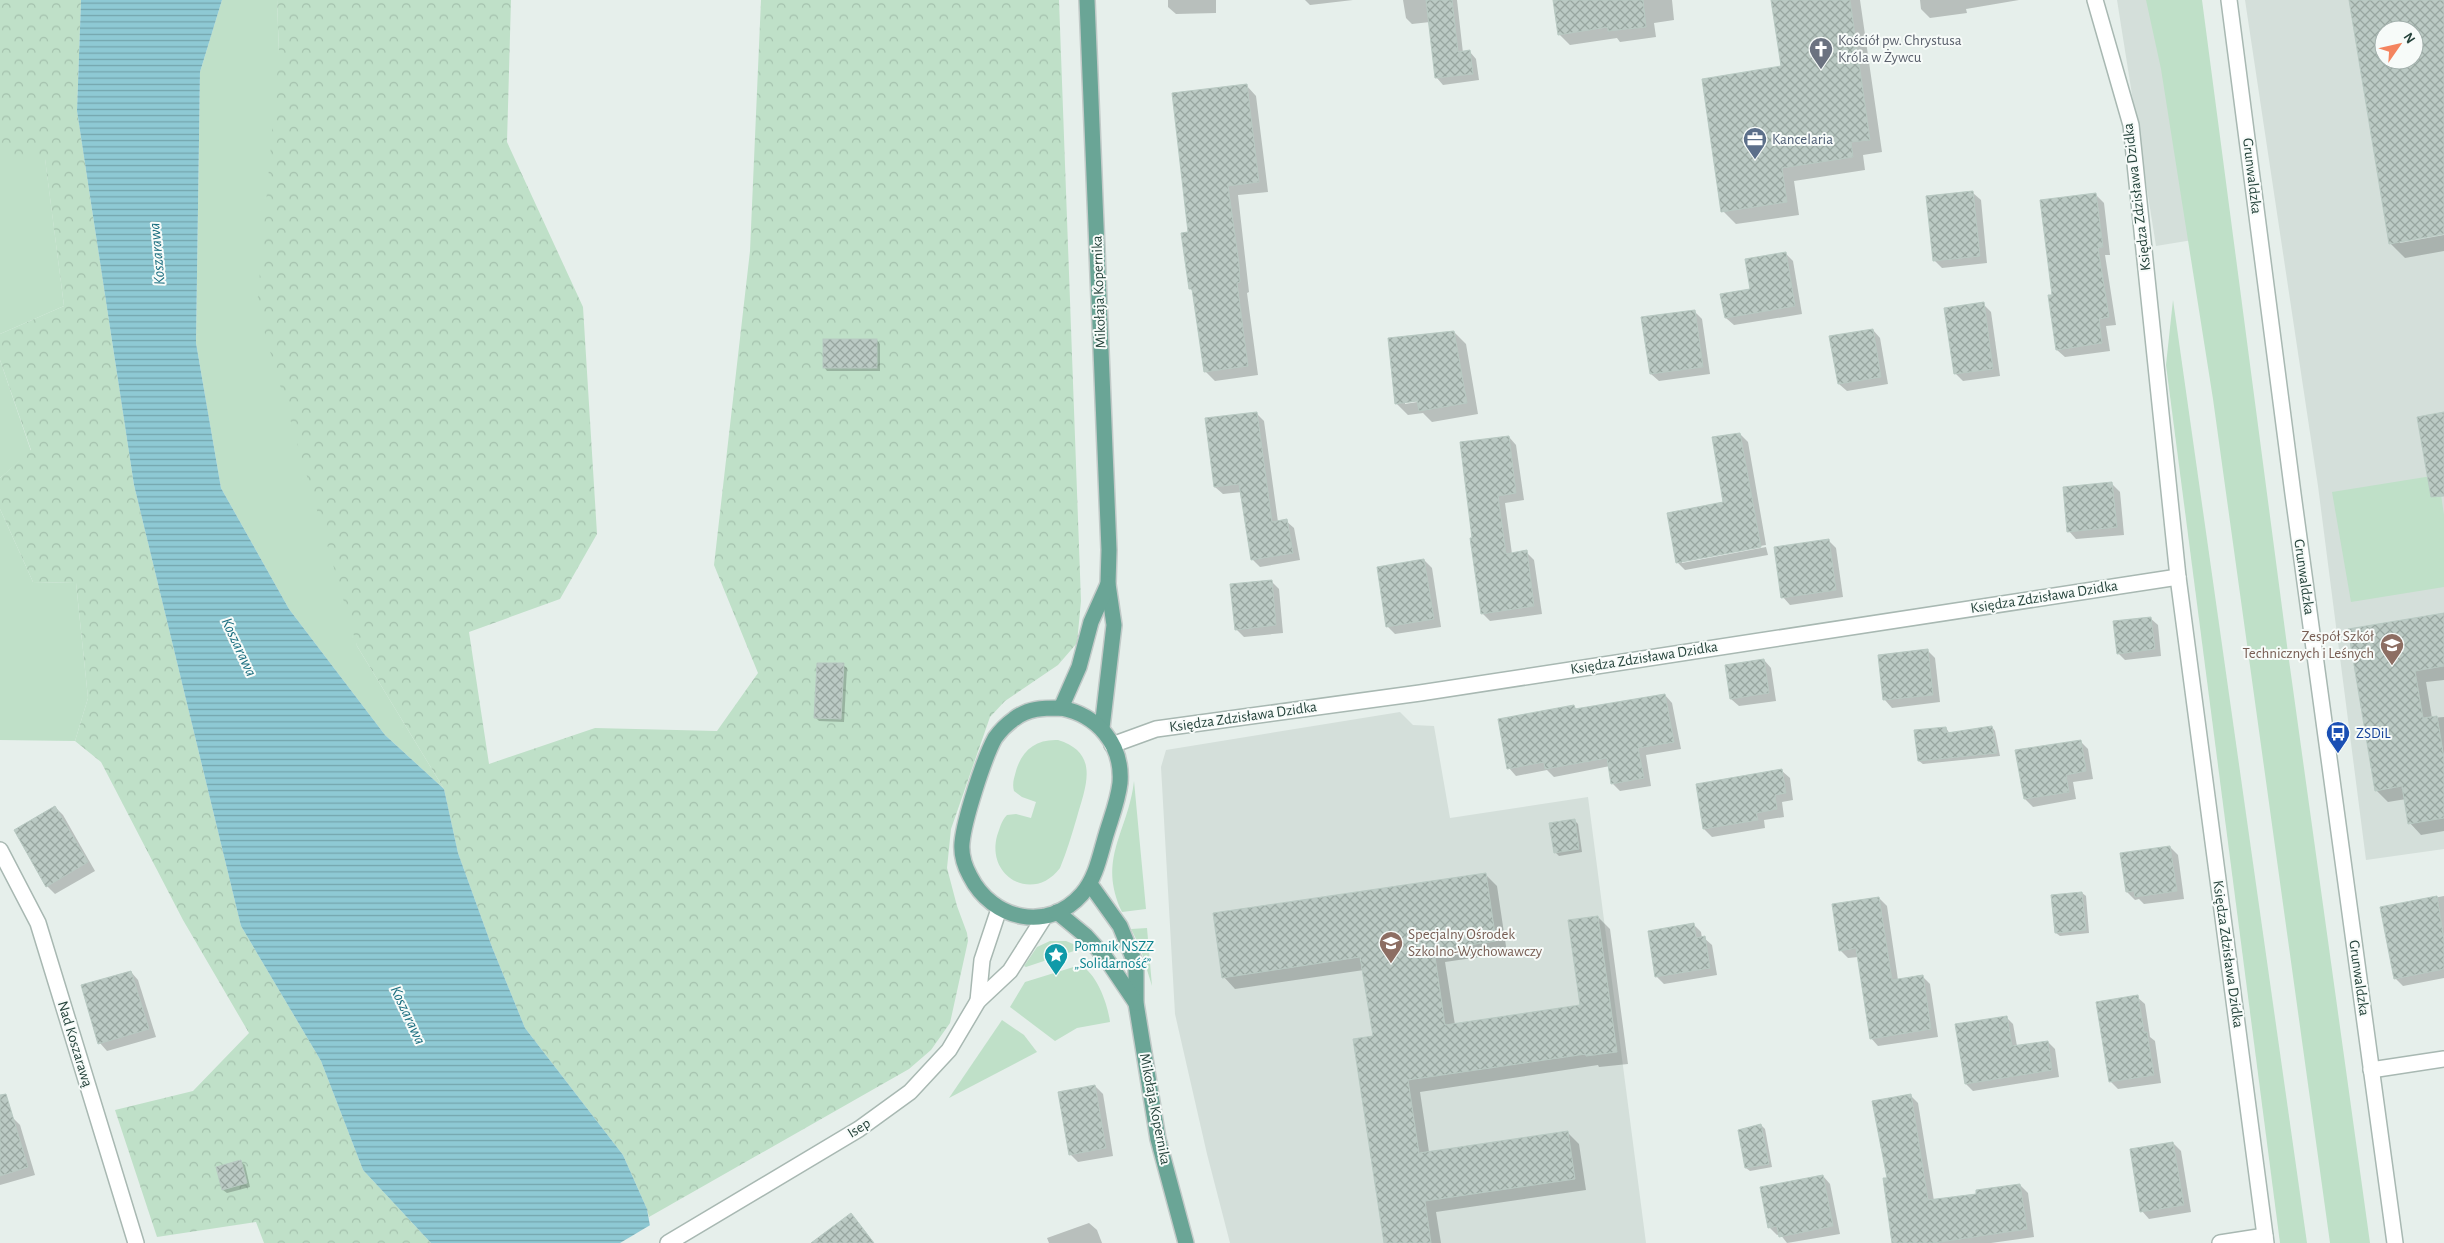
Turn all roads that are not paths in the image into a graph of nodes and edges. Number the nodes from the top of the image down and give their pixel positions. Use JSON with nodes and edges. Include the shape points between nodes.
{"nodes":[{"id":1,"x":1087,"y":0,"type":"edge"},
{"id":2,"x":2095,"y":0,"type":"edge"},
{"id":3,"x":2229,"y":0,"type":"edge"},
{"id":4,"x":2178,"y":577,"type":"junction"},
{"id":5,"x":1108,"y":584,"type":"junction"},
{"id":6,"x":1061,"y":708,"type":"junction"},
{"id":7,"x":1102,"y":728,"type":"junction"},
{"id":8,"x":1112,"y":744,"type":"junction"},
{"id":9,"x":0,"y":850,"type":"edge"},
{"id":10,"x":1090,"y":884,"type":"junction"},
{"id":11,"x":998,"y":909,"type":"junction"},
{"id":12,"x":1051,"y":914,"type":"junction"},
{"id":13,"x":978,"y":1000,"type":"junction"},
{"id":14,"x":1136,"y":1004,"type":"junction"},
{"id":15,"x":2444,"y":1059,"type":"edge"},
{"id":16,"x":2371,"y":1070,"type":"junction"},
{"id":17,"x":2265,"y":1240,"type":"edge"},
{"id":18,"x":136,"y":1243,"type":"edge"},
{"id":19,"x":668,"y":1243,"type":"edge"},
{"id":20,"x":1186,"y":1243,"type":"edge"},
{"id":21,"x":2220,"y":1243,"type":"edge"},
{"id":22,"x":2395,"y":1243,"type":"edge"}],
"edges":[{"from":1,"to":5,"type":"main road","name":"Mikołaja Kopernika"},
{"from":2,"to":4,"type":"street","name":"Księdza Zdzisława Dzidka","via":[[2131,125]]},
{"from":3,"to":16,"type":"street","name":"Grunwaldzka"},
{"from":4,"to":8,"type":"street","name":"Księdza Zdzisława Dzidka","via":[[1420,693],[1156,729]]},
{"from":4,"to":17,"type":"street","name":"Księdza Zdzisława Dzidka"},
{"from":5,"to":6,"type":"main road","name":"Mikołaja Kopernika"},
{"from":5,"to":7,"type":"main road","name":"Mikołaja Kopernika","via":[[1114,625]]},
{"from":6,"to":7,"type":"main road","via":[[1080,713]]},
{"from":6,"to":11,"type":"main road","via":[[1036,708],[1025,712],[1005,726],[989,750],[964,830],[963,857],[974,885]]},
{"from":7,"to":8,"type":"main road"},
{"from":8,"to":10,"type":"main road","via":[[1118,758],[1120,784]]},
{"from":9,"to":18,"type":"street","name":"Nad Koszarawą","via":[[38,923]]},
{"from":10,"to":12,"type":"main road","via":[[1077,899]]},
{"from":10,"to":14,"type":"main road","name":"Mikołaja Kopernika","via":[[1110,911],[1129,946],[1136,965]]},
{"from":11,"to":12,"type":"main road","via":[[1018,916]]},
{"from":11,"to":13,"type":"street","name":"Isep","via":[[982,960]]},
{"from":12,"to":13,"type":"street","name":"Isep","via":[[1010,971]]},
{"from":12,"to":14,"type":"main road","name":"Mikołaja Kopernika","via":[[1097,947]]},
{"from":13,"to":19,"type":"street","name":"Isep","via":[[949,1050],[898,1102],[859,1129]]},
{"from":14,"to":20,"type":"main road","name":"Mikołaja Kopernika","via":[[1158,1139]]},
{"from":15,"to":16,"type":"street"},
{"from":16,"to":22,"type":"street","name":"Grunwaldzka"},
{"from":17,"to":21,"type":"street"}]}
